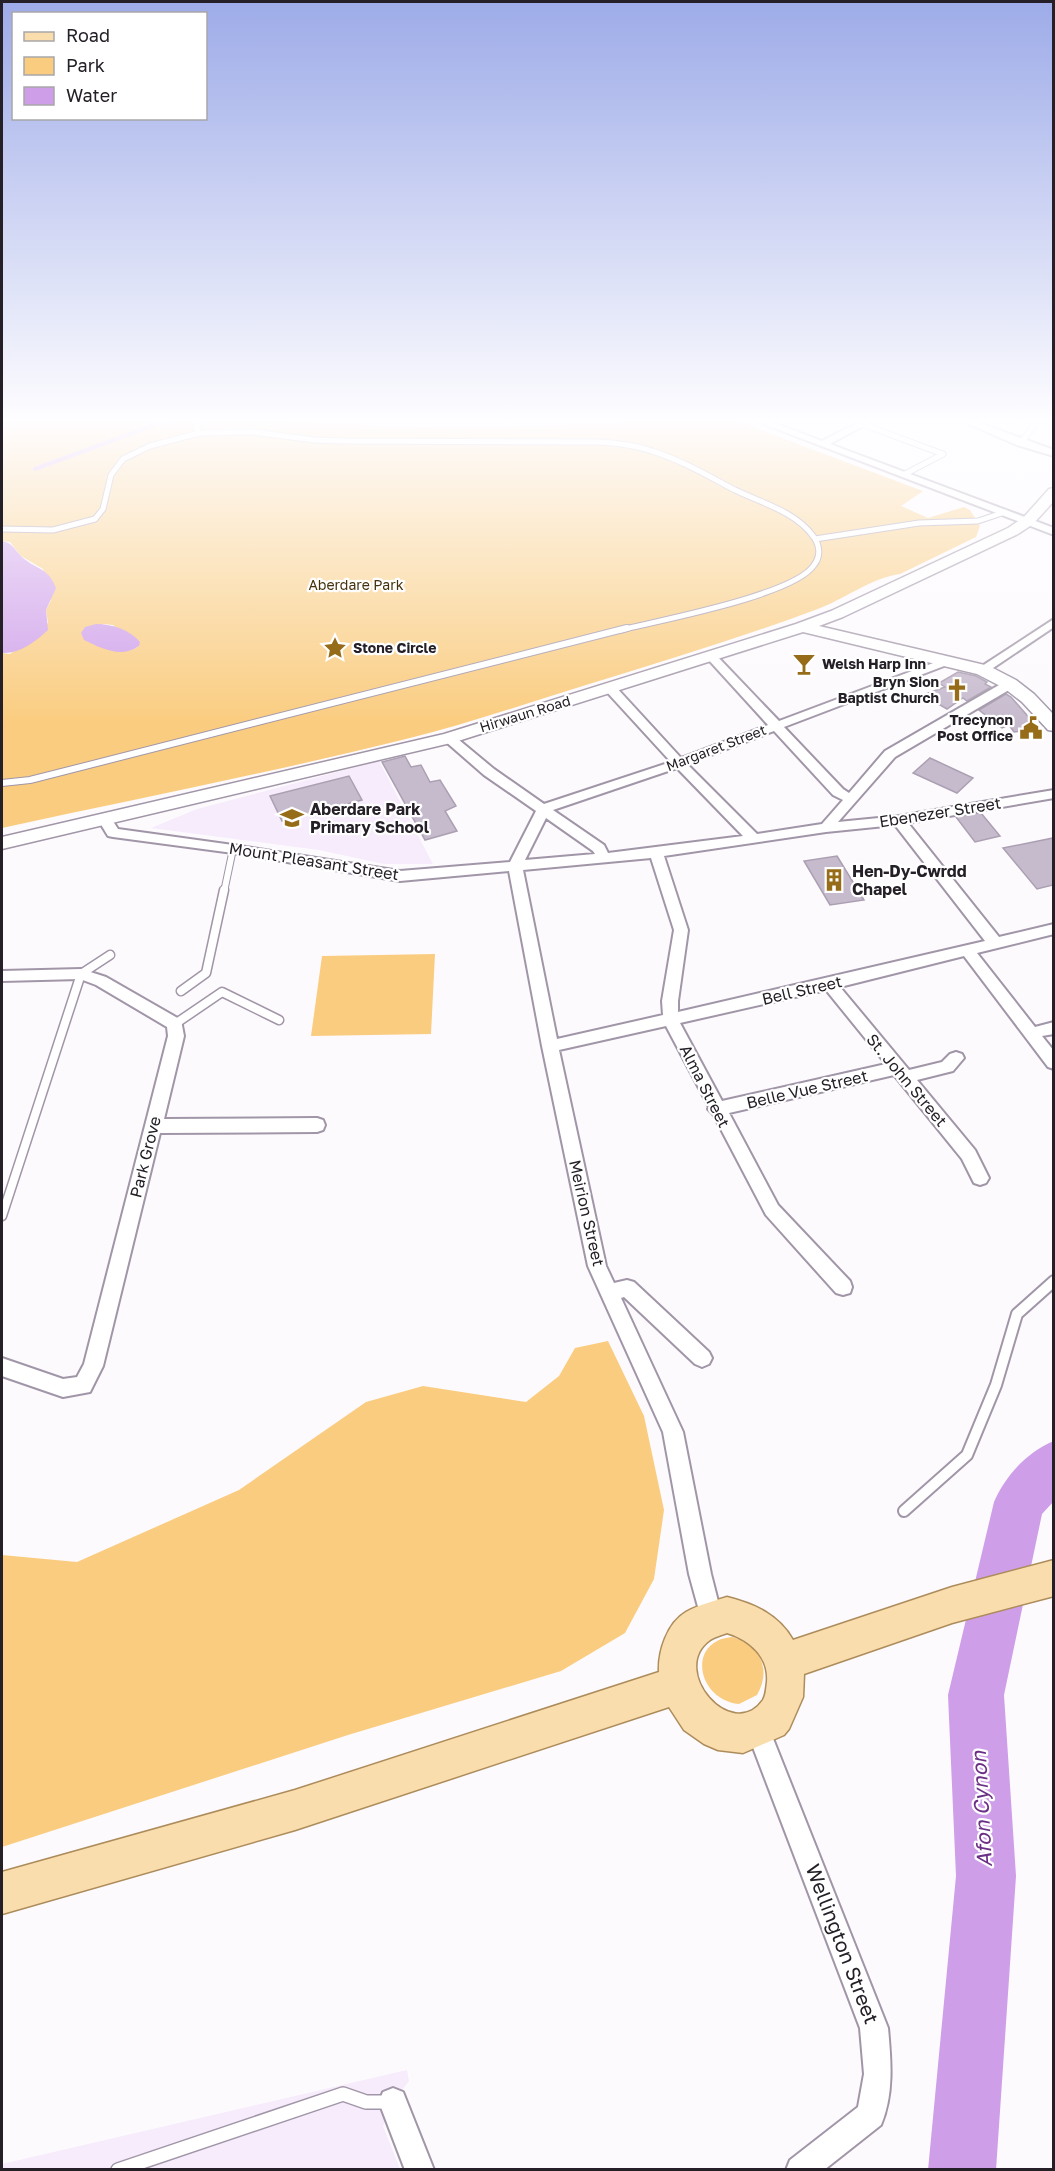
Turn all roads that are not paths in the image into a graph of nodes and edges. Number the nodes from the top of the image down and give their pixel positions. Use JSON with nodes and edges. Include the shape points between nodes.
{"nodes":[{"id":1,"x":82,"y":522,"type":"edge"},
{"id":2,"x":795,"y":522,"type":"edge"},
{"id":3,"x":939,"y":522,"type":"edge"},
{"id":4,"x":1028,"y":522,"type":"joint"},
{"id":5,"x":2,"y":530,"type":"edge"},
{"id":6,"x":1053,"y":532,"type":"edge"},
{"id":7,"x":815,"y":539,"type":"junction"},
{"id":8,"x":1053,"y":622,"type":"edge"},
{"id":9,"x":802,"y":627,"type":"junction"},
{"id":10,"x":710,"y":655,"type":"junction"},
{"id":11,"x":948,"y":661,"type":"junction"},
{"id":12,"x":983,"y":670,"type":"junction"},
{"id":13,"x":1010,"y":684,"type":"junction"},
{"id":14,"x":610,"y":688,"type":"junction"},
{"id":15,"x":777,"y":725,"type":"junction"},
{"id":16,"x":1053,"y":726,"type":"edge"},
{"id":17,"x":449,"y":738,"type":"junction"},
{"id":18,"x":679,"y":763,"type":"junction"},
{"id":19,"x":2,"y":783,"type":"edge"},
{"id":20,"x":1053,"y":794,"type":"edge"},
{"id":21,"x":852,"y":799,"type":"junction"},
{"id":22,"x":542,"y":811,"type":"junction"},
{"id":23,"x":104,"y":818,"type":"junction"},
{"id":24,"x":899,"y":820,"type":"junction"},
{"id":25,"x":826,"y":828,"type":"junction"},
{"id":26,"x":755,"y":840,"type":"junction"},
{"id":27,"x":2,"y":843,"type":"edge"},
{"id":28,"x":233,"y":849,"type":"junction"},
{"id":29,"x":656,"y":853,"type":"junction"},
{"id":30,"x":604,"y":858,"type":"junction"},
{"id":31,"x":515,"y":866,"type":"junction"},
{"id":32,"x":1053,"y":929,"type":"edge"},
{"id":33,"x":994,"y":942,"type":"junction"},
{"id":34,"x":966,"y":949,"type":"junction"},
{"id":35,"x":110,"y":955,"type":"dead end"},
{"id":36,"x":81,"y":974,"type":"junction"},
{"id":37,"x":2,"y":976,"type":"edge"},
{"id":38,"x":829,"y":984,"type":"junction"},
{"id":39,"x":182,"y":991,"type":"dead end"},
{"id":40,"x":279,"y":1020,"type":"dead end"},
{"id":41,"x":671,"y":1020,"type":"junction"},
{"id":42,"x":175,"y":1024,"type":"junction"},
{"id":43,"x":1053,"y":1028,"type":"edge"},
{"id":44,"x":1032,"y":1033,"type":"junction"},
{"id":45,"x":550,"y":1046,"type":"junction"},
{"id":46,"x":956,"y":1058,"type":"dead end"},
{"id":47,"x":1053,"y":1063,"type":"edge"},
{"id":48,"x":902,"y":1073,"type":"junction"},
{"id":49,"x":716,"y":1109,"type":"junction"},
{"id":50,"x":317,"y":1125,"type":"dead end"},
{"id":51,"x":153,"y":1126,"type":"junction"},
{"id":52,"x":980,"y":1178,"type":"dead end"},
{"id":53,"x":2,"y":1215,"type":"edge"},
{"id":54,"x":1053,"y":1281,"type":"edge"},
{"id":55,"x":843,"y":1287,"type":"dead end"},
{"id":56,"x":610,"y":1292,"type":"junction"},
{"id":57,"x":702,"y":1358,"type":"dead end"},
{"id":58,"x":2,"y":1367,"type":"edge"},
{"id":59,"x":904,"y":1511,"type":"dead end"},
{"id":60,"x":1053,"y":1578,"type":"edge"},
{"id":61,"x":711,"y":1617,"type":"junction"},
{"id":62,"x":784,"y":1662,"type":"junction"},
{"id":63,"x":678,"y":1686,"type":"junction"},
{"id":64,"x":758,"y":1729,"type":"junction"},
{"id":65,"x":2,"y":1893,"type":"edge"},
{"id":66,"x":393,"y":2102,"type":"joint"},
{"id":67,"x":118,"y":2169,"type":"edge"},
{"id":68,"x":420,"y":2169,"type":"edge"},
{"id":69,"x":800,"y":2169,"type":"edge"}],
"edges":[{"from":1,"to":5,"type":"lane","via":[[53,530]]},
{"from":2,"to":7,"type":"lane"},
{"from":3,"to":7,"type":"lane"},
{"from":4,"to":6,"type":"street"},
{"from":4,"to":9,"type":"main road","name":"Hirwaun Road","via":[[897,587]]},
{"from":7,"to":19,"type":"lane","via":[[818,558],[812,569],[796,580],[753,596],[30,780]]},
{"from":8,"to":12,"type":"street"},
{"from":9,"to":10,"type":"main road","name":"Hirwaun Road"},
{"from":9,"to":11,"type":"main road"},
{"from":10,"to":14,"type":"main road","name":"Hirwaun Road"},
{"from":10,"to":15,"type":"street"},
{"from":11,"to":12,"type":"main road"},
{"from":11,"to":15,"type":"street","name":"Margaret Street"},
{"from":12,"to":13,"type":"main road"},
{"from":13,"to":16,"type":"main road"},
{"from":13,"to":21,"type":"street","via":[[890,754]]},
{"from":14,"to":17,"type":"main road","name":"Hirwaun Road"},
{"from":14,"to":18,"type":"street"},
{"from":15,"to":18,"type":"street","name":"Margaret Street"},
{"from":15,"to":21,"type":"street","via":[[838,792]]},
{"from":17,"to":22,"type":"street"},
{"from":17,"to":23,"type":"main road","name":"Hirwaun Road"},
{"from":18,"to":22,"type":"street","name":"Margaret Street"},
{"from":18,"to":26,"type":"street"},
{"from":20,"to":24,"type":"street","name":"Ebenezer Street"},
{"from":21,"to":25,"type":"street"},
{"from":22,"to":30,"type":"street","via":[[599,848]]},
{"from":22,"to":31,"type":"street"},
{"from":23,"to":27,"type":"main road","name":"Hirwaun Road"},
{"from":23,"to":28,"type":"street","name":"Mount Pleasant Street","via":[[113,833]]},
{"from":24,"to":25,"type":"street","name":"Ebenezer Street"},
{"from":24,"to":33,"type":"street"},
{"from":25,"to":26,"type":"street","name":"Mount Pleasant Street"},
{"from":26,"to":29,"type":"street","name":"Mount Pleasant Street"},
{"from":28,"to":31,"type":"street","name":"Mount Pleasant Street","via":[[400,876]]},
{"from":28,"to":39,"type":"lane","via":[[206,973]]},
{"from":29,"to":30,"type":"street","name":"Mount Pleasant Street"},
{"from":29,"to":41,"type":"street","name":"Alma Street","via":[[681,930],[670,1000]]},
{"from":30,"to":31,"type":"street","name":"Mount Pleasant Street"},
{"from":31,"to":45,"type":"street","name":"Meirion Street"},
{"from":32,"to":33,"type":"street","name":"Bell Street"},
{"from":33,"to":34,"type":"street","name":"Bell Street"},
{"from":34,"to":38,"type":"street","name":"Bell Street"},
{"from":34,"to":44,"type":"street"},
{"from":35,"to":36,"type":"lane"},
{"from":36,"to":37,"type":"street"},
{"from":36,"to":42,"type":"street","via":[[101,981]]},
{"from":36,"to":53,"type":"lane"},
{"from":38,"to":41,"type":"street","name":"Bell Street"},
{"from":38,"to":48,"type":"street","name":"St. John Street"},
{"from":40,"to":42,"type":"lane","via":[[222,992]]},
{"from":41,"to":45,"type":"street","name":"Bell Street"},
{"from":41,"to":49,"type":"street","name":"Alma Street"},
{"from":42,"to":51,"type":"street","name":"Park Grove","via":[[176,1036]]},
{"from":43,"to":44,"type":"street"},
{"from":44,"to":47,"type":"street"},
{"from":45,"to":56,"type":"street","name":"Meirion Street","via":[[597,1266]]},
{"from":46,"to":48,"type":"street","name":"Belle Vue Street","via":[[947,1067]]},
{"from":48,"to":49,"type":"street","name":"Belle Vue Street"},
{"from":48,"to":52,"type":"street","name":"St. John Street","via":[[969,1155]]},
{"from":49,"to":55,"type":"street","name":"Alma Street","via":[[772,1210]]},
{"from":50,"to":51,"type":"street"},
{"from":51,"to":58,"type":"street","name":"Park Grove","via":[[93,1366],[83,1385],[63,1388]]},
{"from":54,"to":59,"type":"lane","via":[[1017,1314],[996,1385],[967,1455]]},
{"from":56,"to":57,"type":"street","via":[[627,1288]]},
{"from":56,"to":61,"type":"street","name":"Meirion Street","via":[[674,1432]]},
{"from":60,"to":62,"type":"main road","via":[[952,1605]]},
{"from":61,"to":62,"type":"main road","via":[[727,1615],[758,1625],[774,1641]]},
{"from":61,"to":63,"type":"main road","via":[[686,1635],[676,1668]]},
{"from":62,"to":64,"type":"main road","via":[[787,1682],[783,1701],[774,1718]]},
{"from":63,"to":64,"type":"main road","via":[[701,1721],[720,1731],[740,1734]]},
{"from":63,"to":65,"type":"main road","via":[[295,1810]]},
{"from":64,"to":69,"type":"street","name":"Wellington Street","via":[[874,2028],[878,2074],[871,2115]]},
{"from":66,"to":67,"type":"lane","via":[[366,2102],[343,2094]]},
{"from":66,"to":68,"type":"street"}]}
